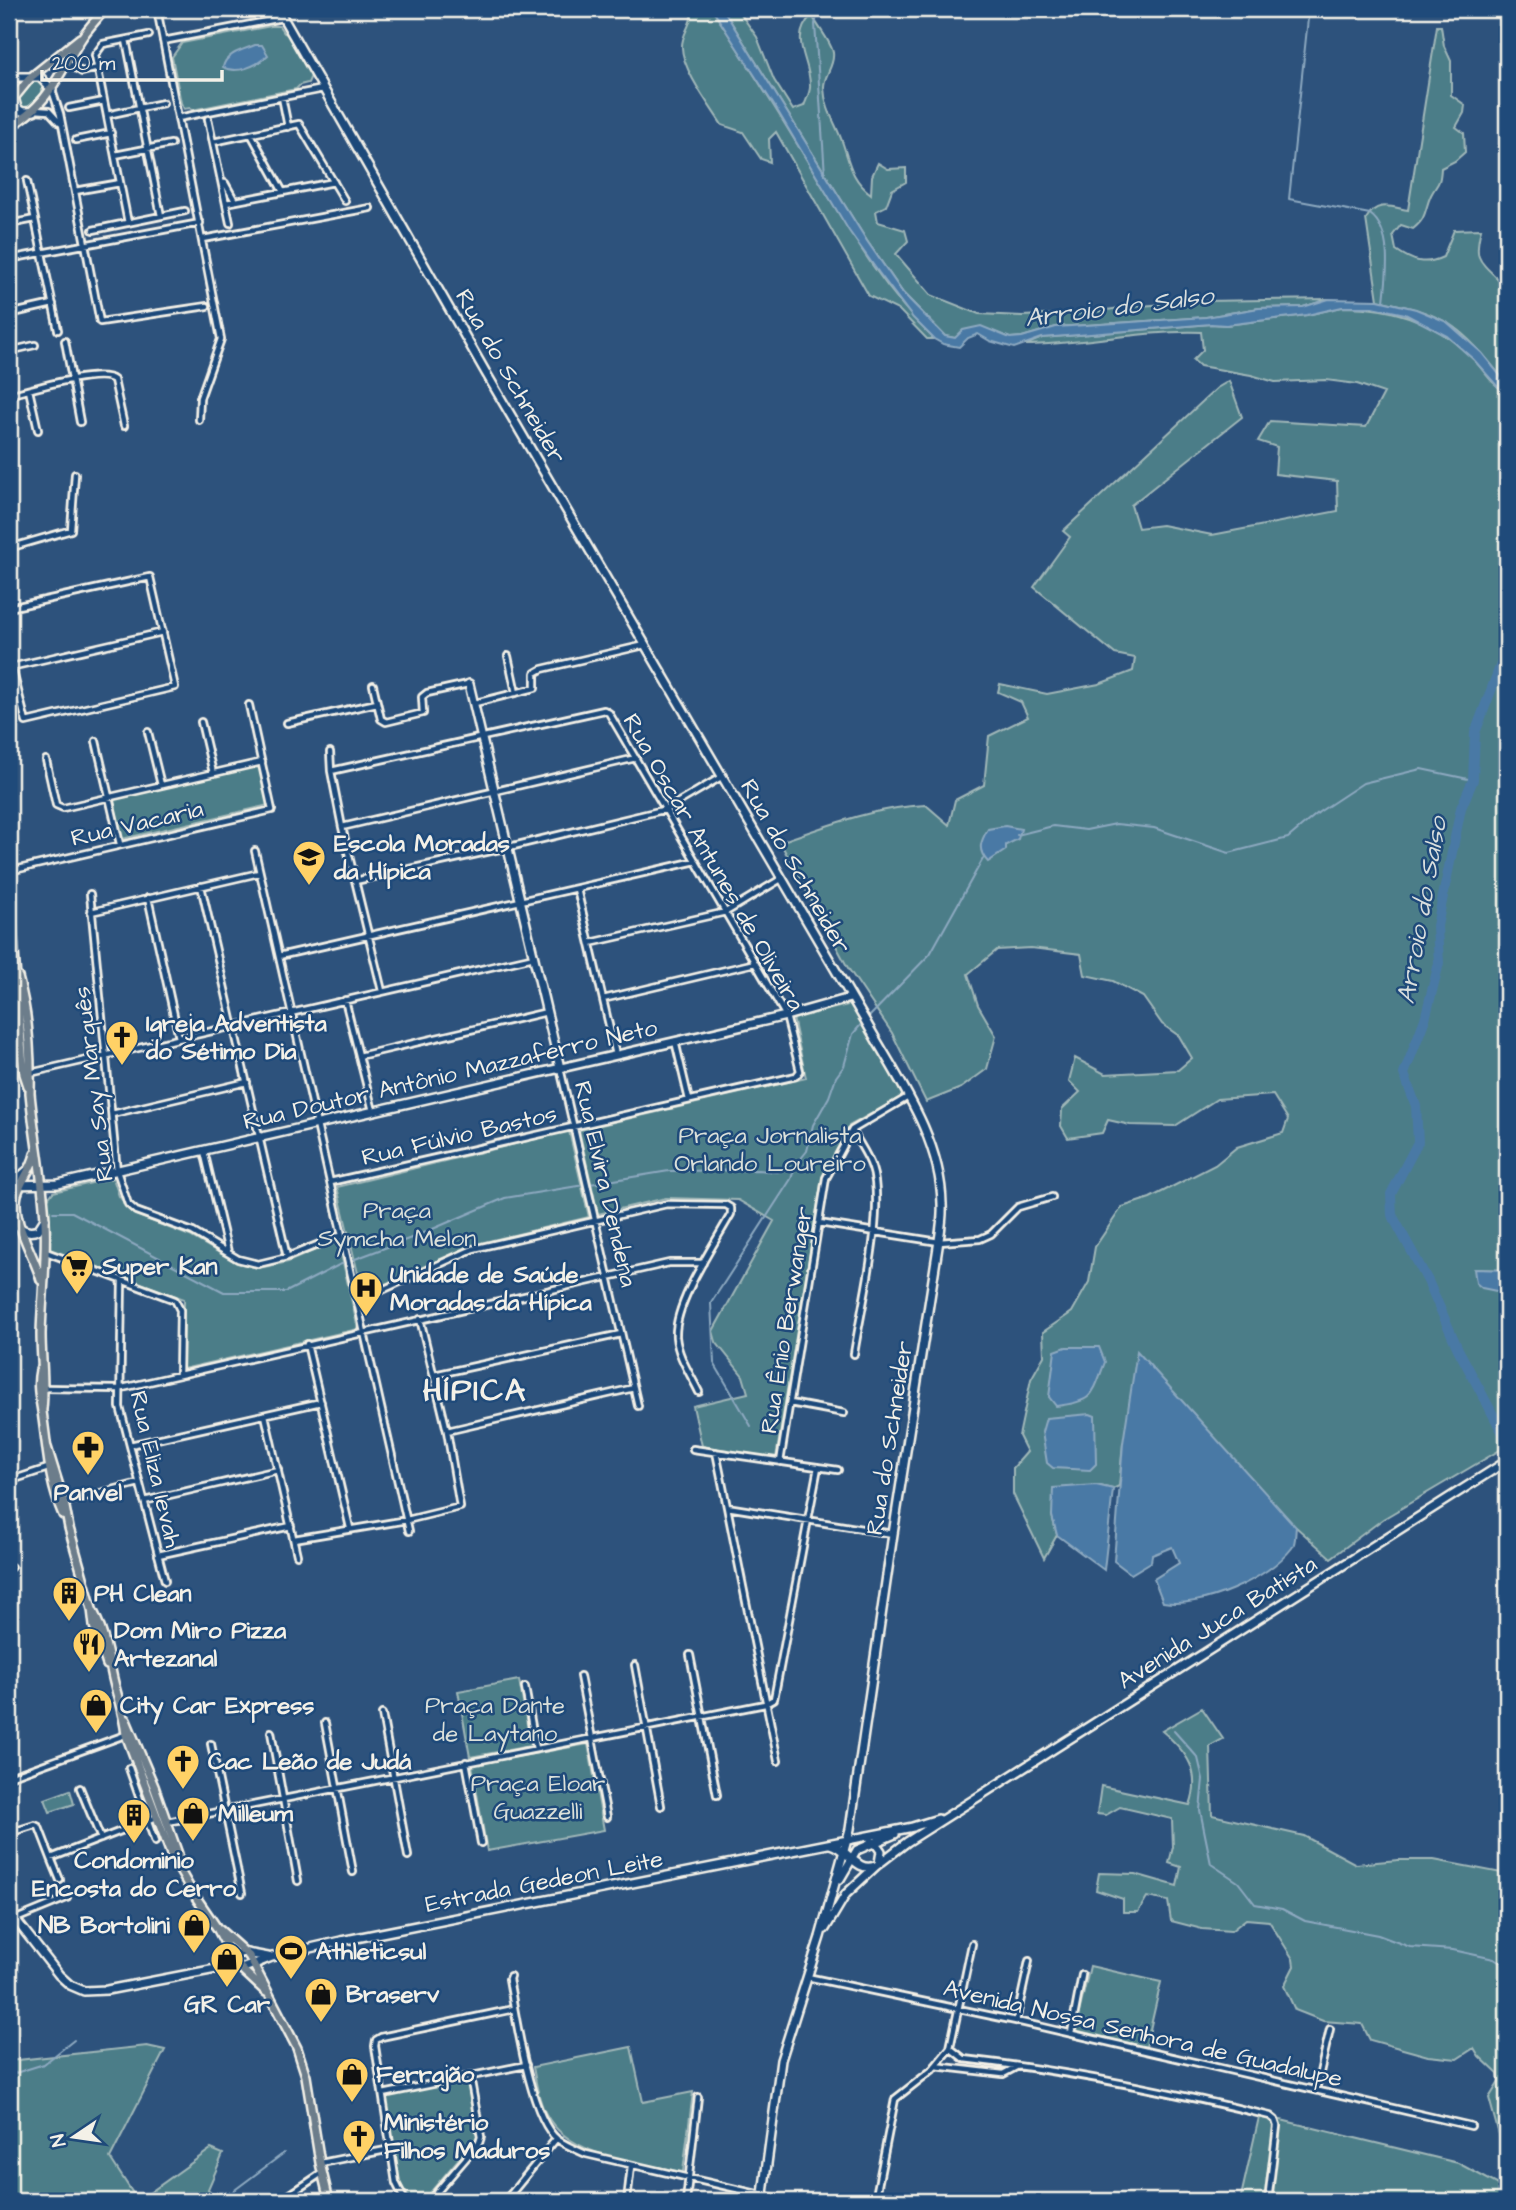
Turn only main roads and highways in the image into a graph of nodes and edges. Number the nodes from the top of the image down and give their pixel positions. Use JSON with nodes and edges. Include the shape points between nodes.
{"nodes":[{"id":1,"x":105,"y":9,"type":"edge"},
{"id":2,"x":83,"y":35,"type":"junction"},
{"id":3,"x":9,"y":104,"type":"edge"},
{"id":4,"x":9,"y":127,"type":"edge"},
{"id":5,"x":9,"y":855,"type":"edge"},
{"id":6,"x":9,"y":871,"type":"edge"},
{"id":7,"x":9,"y":894,"type":"edge"},
{"id":8,"x":16,"y":997,"type":"edge"},
{"id":9,"x":36,"y":1150,"type":"junction"},
{"id":10,"x":43,"y":1288,"type":"junction"},
{"id":11,"x":217,"y":1928,"type":"junction"},
{"id":12,"x":266,"y":1992,"type":"junction"},
{"id":13,"x":329,"y":2201,"type":"edge"}],
"edges":[{"from":1,"to":2,"type":"main road"},
{"from":2,"to":3,"type":"main road","via":[[31,77]]},
{"from":2,"to":4,"type":"main road","via":[[52,90],[35,110]]},
{"from":5,"to":6,"type":"main road"},
{"from":6,"to":7,"type":"main road"},
{"from":7,"to":8,"type":"main road"},
{"from":8,"to":9,"type":"main road"},
{"from":9,"to":10,"type":"main road","via":[[45,1219]]},
{"from":9,"to":10,"type":"main road","via":[[20,1185],[16,1216]]},
{"from":10,"to":11,"type":"main road","via":[[41,1388],[51,1467],[124,1716],[161,1821],[191,1890]]},
{"from":11,"to":12,"type":"main road","via":[[240,1968]]},
{"from":11,"to":12,"type":"main road","via":[[246,1952]]},
{"from":12,"to":13,"type":"main road","via":[[297,2048],[306,2076]]}]}
